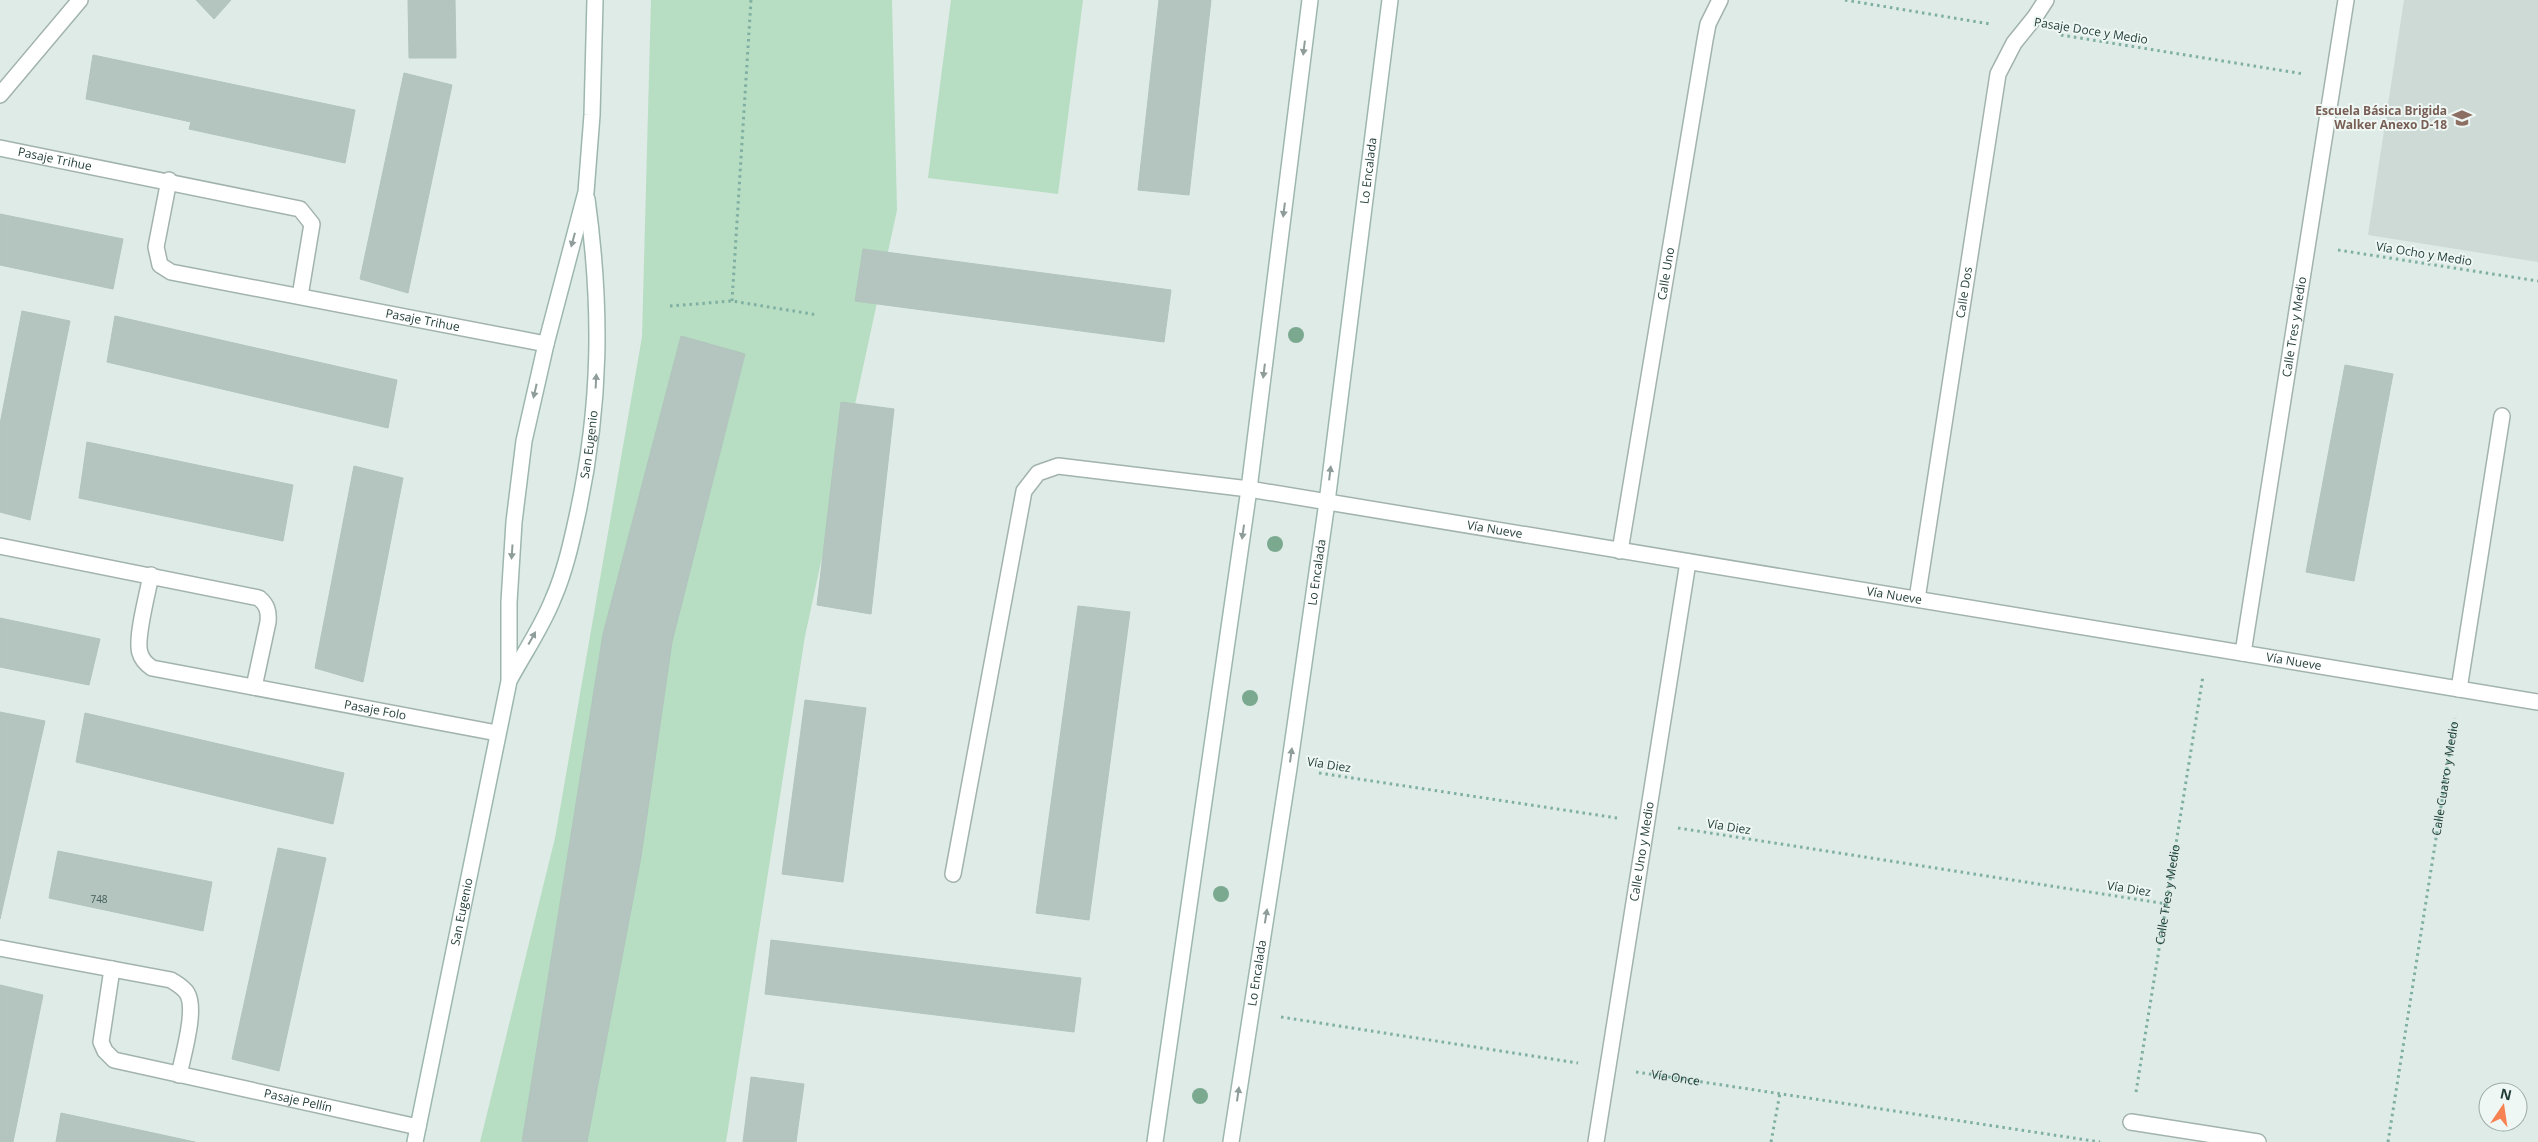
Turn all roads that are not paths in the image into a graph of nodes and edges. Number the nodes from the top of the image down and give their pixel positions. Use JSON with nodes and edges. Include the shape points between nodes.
{"nodes":[{"id":1,"x":80,"y":0,"type":"edge"},
{"id":2,"x":595,"y":0,"type":"edge"},
{"id":3,"x":1310,"y":0,"type":"edge"},
{"id":4,"x":1390,"y":0,"type":"edge"},
{"id":5,"x":1720,"y":0,"type":"edge"},
{"id":6,"x":2046,"y":0,"type":"edge"},
{"id":7,"x":2346,"y":0,"type":"edge"},
{"id":8,"x":0,"y":95,"type":"edge"},
{"id":9,"x":0,"y":148,"type":"edge"},
{"id":10,"x":169,"y":180,"type":"junction"},
{"id":11,"x":586,"y":192,"type":"junction"},
{"id":12,"x":300,"y":296,"type":"junction"},
{"id":13,"x":546,"y":344,"type":"junction"},
{"id":14,"x":2502,"y":416,"type":"dead end"},
{"id":15,"x":1249,"y":489,"type":"junction"},
{"id":16,"x":1326,"y":502,"type":"junction"},
{"id":17,"x":0,"y":546,"type":"edge"},
{"id":18,"x":1620,"y":550,"type":"junction"},
{"id":19,"x":1688,"y":562,"type":"junction"},
{"id":20,"x":151,"y":575,"type":"junction"},
{"id":21,"x":1917,"y":599,"type":"junction"},
{"id":22,"x":2244,"y":654,"type":"junction"},
{"id":23,"x":509,"y":681,"type":"junction"},
{"id":24,"x":254,"y":687,"type":"junction"},
{"id":25,"x":2459,"y":689,"type":"junction"},
{"id":26,"x":2538,"y":702,"type":"edge"},
{"id":27,"x":497,"y":733,"type":"junction"},
{"id":28,"x":953,"y":874,"type":"dead end"},
{"id":29,"x":0,"y":948,"type":"edge"},
{"id":30,"x":112,"y":969,"type":"junction"},
{"id":31,"x":179,"y":1074,"type":"junction"},
{"id":32,"x":2131,"y":1122,"type":"road end"},
{"id":33,"x":418,"y":1127,"type":"junction"},
{"id":34,"x":415,"y":1142,"type":"edge"},
{"id":35,"x":1155,"y":1142,"type":"edge"},
{"id":36,"x":1231,"y":1142,"type":"edge"},
{"id":37,"x":1596,"y":1142,"type":"edge"},
{"id":38,"x":2258,"y":1142,"type":"edge"}],
"edges":[{"from":1,"to":8,"type":"street"},
{"from":2,"to":11,"type":"street","name":"San Eugenio"},
{"from":3,"to":15,"type":"street","one_way":true},
{"from":16,"to":4,"type":"street","name":"Lo Encalada","one_way":true},
{"from":5,"to":18,"type":"street","name":"Calle Uno","via":[[1704,40]]},
{"from":6,"to":21,"type":"street","name":"Calle Dos","via":[[2005,57],[1998,74]]},
{"from":7,"to":22,"type":"street","name":"Calle Tres y Medio"},
{"from":9,"to":10,"type":"street","name":"Pasaje Trihue"},
{"from":10,"to":12,"type":"street","name":"Pasaje Trihue","via":[[300,208],[312,224]]},
{"from":10,"to":12,"type":"street","name":"Pasaje Trihue","via":[[156,247],[160,265],[171,272]]},
{"from":11,"to":13,"type":"street","name":"San Eugenio","one_way":true},
{"from":23,"to":11,"type":"street","name":"San Eugenio","one_way":true,"via":[[554,599],[573,534],[587,468],[595,400],[598,331],[595,261]]},
{"from":12,"to":13,"type":"street","name":"Pasaje Trihue"},
{"from":13,"to":23,"type":"street","name":"San Eugenio","one_way":true,"via":[[524,441],[514,522]]},
{"from":14,"to":25,"type":"street"},
{"from":15,"to":16,"type":"street","name":"Vía Nueve"},
{"from":15,"to":28,"type":"street","name":"Vía Nueve","via":[[1058,466],[1038,473],[1024,491]]},
{"from":15,"to":35,"type":"street","one_way":true},
{"from":16,"to":18,"type":"street","name":"Vía Nueve"},
{"from":36,"to":16,"type":"street","name":"Lo Encalada","one_way":true},
{"from":17,"to":20,"type":"street"},
{"from":18,"to":19,"type":"street","name":"Vía Nueve"},
{"from":19,"to":21,"type":"street","name":"Vía Nueve"},
{"from":19,"to":37,"type":"street","name":"Calle Uno y Medio"},
{"from":20,"to":24,"type":"street","name":"Pasaje Folo","via":[[139,640],[139,652],[144,663],[160,671]]},
{"from":20,"to":24,"type":"street","via":[[251,594],[265,604],[269,612],[268,622]]},
{"from":21,"to":22,"type":"street","name":"Vía Nueve"},
{"from":22,"to":25,"type":"street","name":"Vía Nueve"},
{"from":23,"to":27,"type":"street","name":"San Eugenio"},
{"from":24,"to":27,"type":"street","name":"Pasaje Folo"},
{"from":25,"to":26,"type":"street","name":"Vía Nueve"},
{"from":27,"to":33,"type":"street","name":"San Eugenio"},
{"from":29,"to":30,"type":"street"},
{"from":30,"to":31,"type":"street","name":"Pasaje Pellín","via":[[101,1032],[105,1051],[114,1060]]},
{"from":30,"to":31,"type":"street","via":[[171,980],[187,993],[191,1014]]},
{"from":31,"to":33,"type":"street","name":"Pasaje Pellín"},
{"from":32,"to":38,"type":"street"},
{"from":33,"to":34,"type":"street","name":"San Eugenio"}]}
